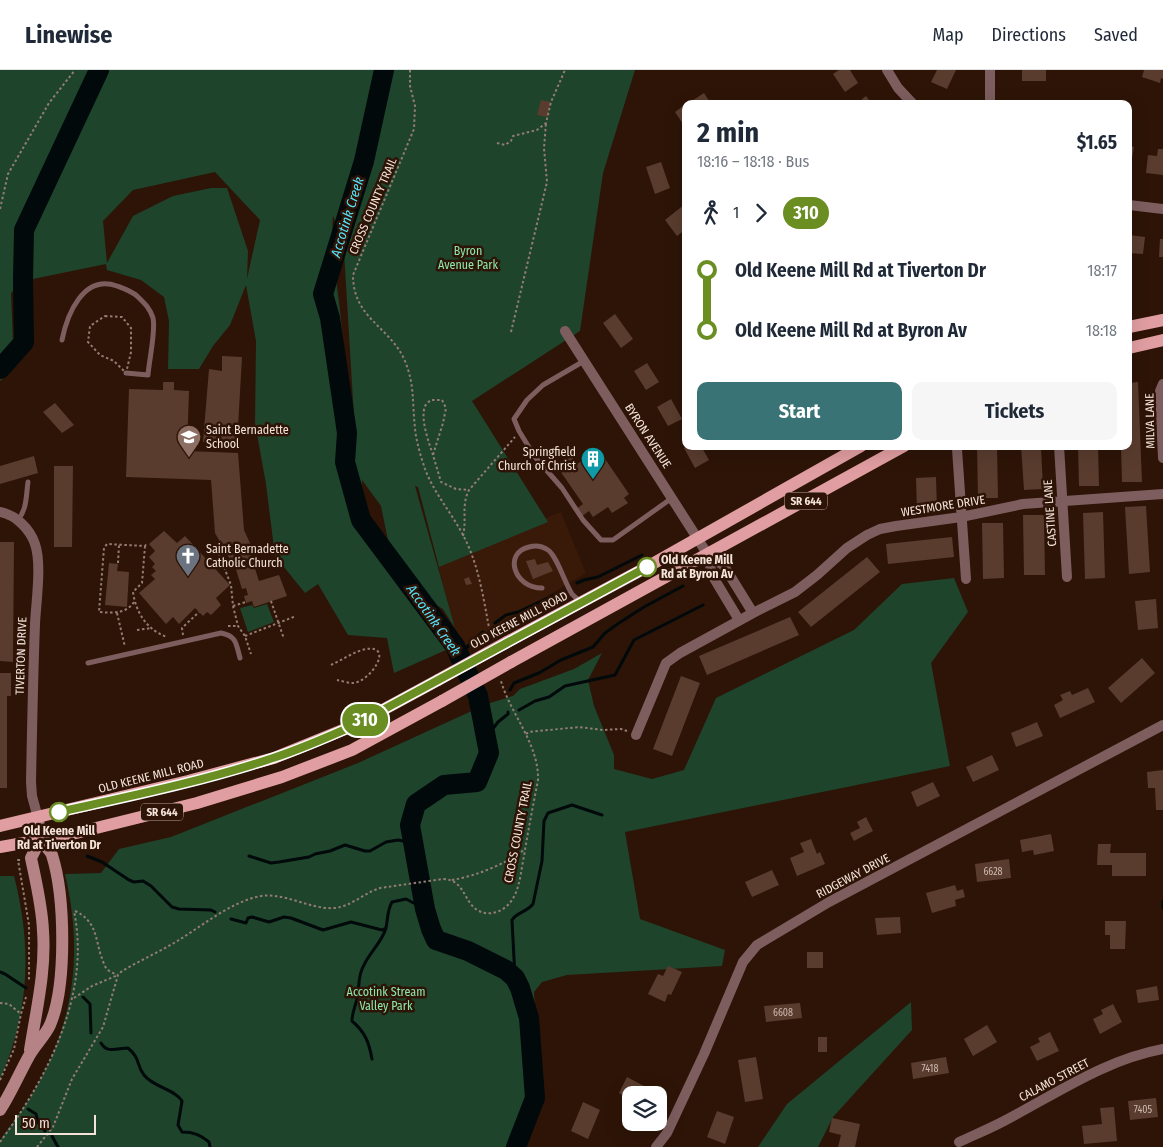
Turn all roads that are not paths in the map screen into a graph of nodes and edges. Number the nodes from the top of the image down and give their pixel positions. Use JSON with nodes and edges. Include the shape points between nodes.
{"nodes":[{"id":1,"x":887,"y":70,"type":"edge"},
{"id":2,"x":990,"y":70,"type":"edge"},
{"id":3,"x":908,"y":100,"type":"edge"},
{"id":4,"x":990,"y":100,"type":"edge"},
{"id":5,"x":1132,"y":205,"type":"edge"},
{"id":6,"x":1163,"y":209,"type":"edge"},
{"id":7,"x":1163,"y":320,"type":"edge"},
{"id":8,"x":1132,"y":326,"type":"edge"},
{"id":9,"x":565,"y":331,"type":"dead end"},
{"id":10,"x":62,"y":340,"type":"dead end"},
{"id":11,"x":1163,"y":340,"type":"edge"},
{"id":12,"x":1132,"y":347,"type":"edge"},
{"id":13,"x":584,"y":360,"type":"junction"},
{"id":14,"x":126,"y":373,"type":"road end"},
{"id":15,"x":1163,"y":384,"type":"edge"},
{"id":16,"x":854,"y":450,"type":"edge"},
{"id":17,"x":897,"y":450,"type":"edge"},
{"id":18,"x":957,"y":450,"type":"edge"},
{"id":19,"x":1059,"y":450,"type":"edge"},
{"id":20,"x":1163,"y":458,"type":"edge"},
{"id":21,"x":28,"y":482,"type":"dead end"},
{"id":22,"x":1163,"y":494,"type":"edge"},
{"id":23,"x":672,"y":498,"type":"junction"},
{"id":24,"x":1062,"y":501,"type":"junction"},
{"id":25,"x":0,"y":512,"type":"edge"},
{"id":26,"x":961,"y":517,"type":"junction"},
{"id":27,"x":18,"y":520,"type":"junction"},
{"id":28,"x":697,"y":537,"type":"junction"},
{"id":29,"x":708,"y":555,"type":"junction"},
{"id":30,"x":1067,"y":577,"type":"dead end"},
{"id":31,"x":966,"y":579,"type":"dead end"},
{"id":32,"x":542,"y":588,"type":"dead end"},
{"id":33,"x":581,"y":603,"type":"junction"},
{"id":34,"x":753,"y":613,"type":"junction"},
{"id":35,"x":739,"y":620,"type":"junction"},
{"id":36,"x":240,"y":658,"type":"dead end"},
{"id":37,"x":88,"y":663,"type":"dead end"},
{"id":38,"x":1163,"y":725,"type":"edge"},
{"id":39,"x":636,"y":734,"type":"road end"},
{"id":40,"x":38,"y":818,"type":"junction"},
{"id":41,"x":0,"y":826,"type":"edge"},
{"id":42,"x":40,"y":840,"type":"junction"},
{"id":43,"x":0,"y":847,"type":"edge"},
{"id":44,"x":1163,"y":1049,"type":"edge"},
{"id":45,"x":29,"y":1055,"type":"junction"},
{"id":46,"x":0,"y":1110,"type":"edge"},
{"id":47,"x":959,"y":1142,"type":"dead end"},
{"id":48,"x":656,"y":1147,"type":"edge"}],
"edges":[{"from":1,"to":3,"type":"street"},
{"from":2,"to":4,"type":"street"},
{"from":5,"to":6,"type":"street"},
{"from":7,"to":8,"type":"main road"},
{"from":9,"to":13,"type":"street","name":"BYRON AVENUE"},
{"from":10,"to":14,"type":"lane","via":[[71,311],[79,297],[90,288],[112,284],[131,291],[148,306],[153,327],[148,375]]},
{"from":11,"to":12,"type":"main road"},
{"from":13,"to":23,"type":"street","name":"BYRON AVENUE"},
{"from":13,"to":23,"type":"lane","via":[[543,385],[514,418],[535,457],[601,540],[613,540]]},
{"from":15,"to":20,"type":"street","name":"MILVA LANE","via":[[1160,391]]},
{"from":16,"to":28,"type":"main road","name":"OLD KEENE MILL ROAD","number":"SR 644"},
{"from":17,"to":29,"type":"main road","number":"SR 644"},
{"from":18,"to":26,"type":"street"},
{"from":19,"to":24,"type":"street","name":"CASTINE LANE"},
{"from":21,"to":27,"type":"lane","via":[[26,508]]},
{"from":22,"to":24,"type":"street","name":"WESTMORE DRIVE"},
{"from":23,"to":28,"type":"street","name":"BYRON AVENUE"},
{"from":24,"to":26,"type":"street","name":"WESTMORE DRIVE","via":[[1023,504]]},
{"from":24,"to":30,"type":"street","name":"CASTINE LANE"},
{"from":25,"to":27,"type":"street","name":"TIVERTON DRIVE"},
{"from":26,"to":31,"type":"street"},
{"from":26,"to":34,"type":"street","name":"WESTMORE DRIVE","via":[[896,526],[867,535],[795,592]]},
{"from":27,"to":40,"type":"street","name":"TIVERTON DRIVE","via":[[29,532],[38,555],[31,782]]},
{"from":28,"to":29,"type":"street","name":"BYRON AVENUE"},
{"from":28,"to":33,"type":"main road","name":"OLD KEENE MILL ROAD","number":"SR 644"},
{"from":29,"to":34,"type":"street","via":[[724,566]]},
{"from":29,"to":35,"type":"street","via":[[712,574]]},
{"from":29,"to":42,"type":"main road","number":"SR 644","bridge":true,"via":[[352,750],[291,774],[196,803]]},
{"from":32,"to":33,"type":"lane","via":[[526,585],[514,569],[518,552],[527,547],[549,550]]},
{"from":33,"to":40,"type":"main road","name":"OLD KEENE MILL ROAD","number":"SR 644","bridge":true,"via":[[355,725],[274,758]]},
{"from":34,"to":35,"type":"street","name":"WESTMORE DRIVE"},
{"from":35,"to":39,"type":"street","name":"WESTMORE DRIVE","via":[[666,663]]},
{"from":36,"to":37,"type":"lane","via":[[235,640],[230,634],[220,633]]},
{"from":38,"to":48,"type":"street","name":"RIDGEWAY DRIVE","via":[[829,902],[757,945],[743,962],[704,1054]]},
{"from":40,"to":41,"type":"main road","name":"OLD KEENE MILL ROAD","number":"SR 644"},
{"from":40,"to":42,"type":"street"},
{"from":42,"to":43,"type":"main road","number":"SR 644"},
{"from":42,"to":45,"type":"street","via":[[30,858],[44,931],[44,955]]},
{"from":42,"to":45,"type":"street","via":[[52,853],[57,883],[62,936],[61,972],[50,1025]]},
{"from":44,"to":47,"type":"street","name":"CALAMO STREET","via":[[1125,1058],[1089,1074],[1003,1122]]},
{"from":45,"to":46,"type":"street"}]}
